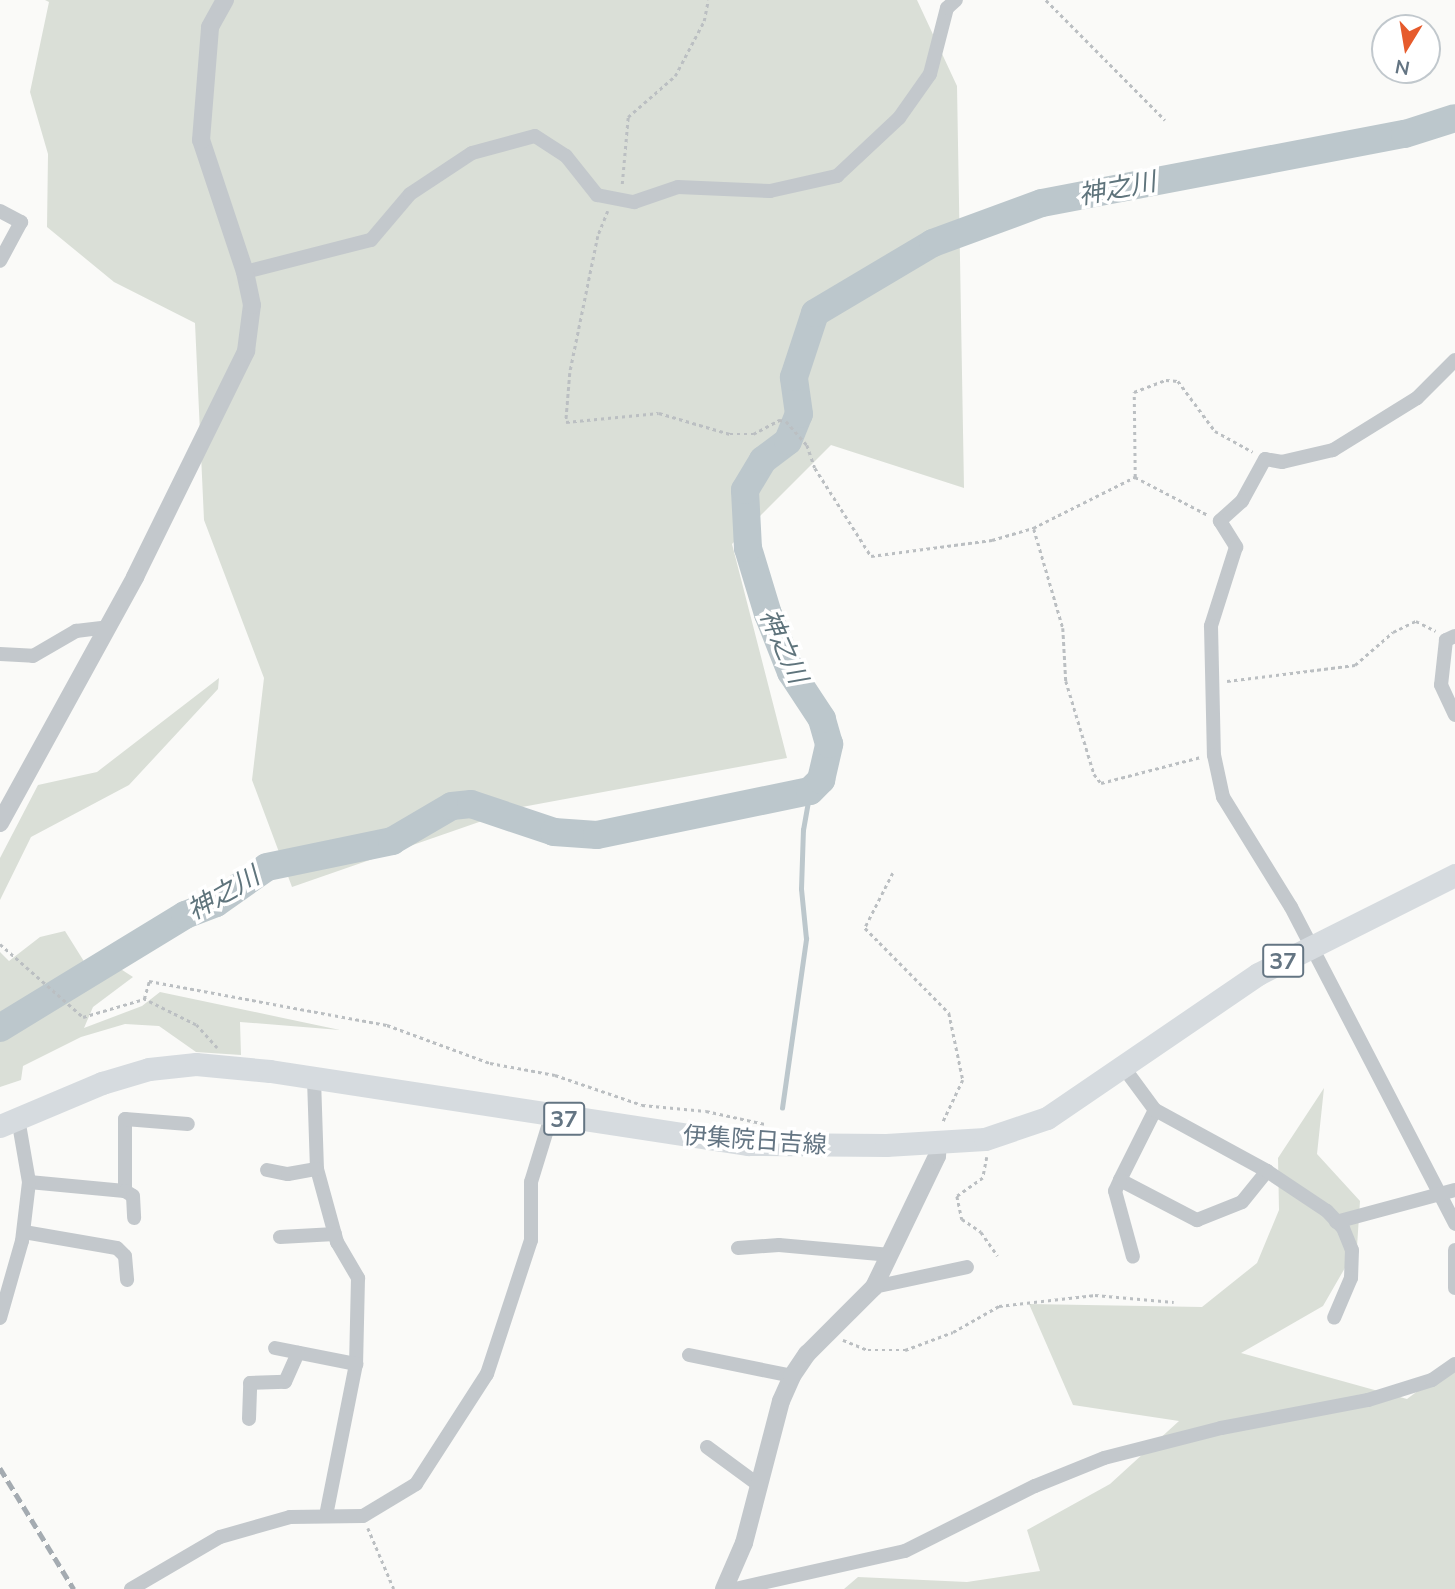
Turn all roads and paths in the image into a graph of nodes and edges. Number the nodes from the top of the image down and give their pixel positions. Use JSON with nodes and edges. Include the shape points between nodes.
{"nodes":[{"id":1,"x":225,"y":0,"type":"edge"},
{"id":2,"x":708,"y":0,"type":"edge"},
{"id":3,"x":956,"y":0,"type":"edge"},
{"id":4,"x":1046,"y":0,"type":"edge"},
{"id":5,"x":1165,"y":120,"type":"dead end"},
{"id":6,"x":613,"y":198,"type":"junction"},
{"id":7,"x":0,"y":211,"type":"edge"},
{"id":8,"x":0,"y":261,"type":"edge"},
{"id":9,"x":245,"y":272,"type":"junction"},
{"id":10,"x":1455,"y":360,"type":"edge"},
{"id":11,"x":1265,"y":459,"type":"junction"},
{"id":12,"x":1135,"y":477,"type":"junction"},
{"id":13,"x":1220,"y":521,"type":"junction"},
{"id":14,"x":1033,"y":528,"type":"junction"},
{"id":15,"x":108,"y":627,"type":"junction"},
{"id":16,"x":1451,"y":638,"type":"edge"},
{"id":17,"x":0,"y":654,"type":"edge"},
{"id":18,"x":1212,"y":683,"type":"junction"},
{"id":19,"x":1455,"y":715,"type":"edge"},
{"id":20,"x":1214,"y":753,"type":"junction"},
{"id":21,"x":0,"y":824,"type":"edge"},
{"id":22,"x":893,"y":873,"type":"dead end"},
{"id":23,"x":1455,"y":875,"type":"edge"},
{"id":24,"x":0,"y":944,"type":"edge"},
{"id":25,"x":1311,"y":945,"type":"junction"},
{"id":26,"x":144,"y":999,"type":"junction"},
{"id":27,"x":228,"y":1066,"type":"junction"},
{"id":28,"x":1124,"y":1068,"type":"junction"},
{"id":29,"x":314,"y":1079,"type":"junction"},
{"id":30,"x":1155,"y":1110,"type":"junction"},
{"id":31,"x":551,"y":1117,"type":"junction"},
{"id":32,"x":9,"y":1122,"type":"edge"},
{"id":33,"x":188,"y":1124,"type":"dead end"},
{"id":34,"x":773,"y":1126,"type":"dead end"},
{"id":35,"x":985,"y":1139,"type":"junction"},
{"id":36,"x":937,"y":1142,"type":"junction"},
{"id":37,"x":317,"y":1169,"type":"junction"},
{"id":38,"x":267,"y":1170,"type":"dead end"},
{"id":39,"x":1267,"y":1171,"type":"junction"},
{"id":40,"x":1120,"y":1180,"type":"junction"},
{"id":41,"x":29,"y":1182,"type":"junction"},
{"id":42,"x":125,"y":1191,"type":"junction"},
{"id":43,"x":1449,"y":1193,"type":"edge"},
{"id":44,"x":134,"y":1218,"type":"dead end"},
{"id":45,"x":1336,"y":1222,"type":"junction"},
{"id":46,"x":1455,"y":1224,"type":"edge"},
{"id":47,"x":24,"y":1232,"type":"junction"},
{"id":48,"x":335,"y":1234,"type":"junction"},
{"id":49,"x":280,"y":1237,"type":"dead end"},
{"id":50,"x":738,"y":1248,"type":"dead end"},
{"id":51,"x":1455,"y":1250,"type":"edge"},
{"id":52,"x":891,"y":1255,"type":"junction"},
{"id":53,"x":998,"y":1256,"type":"dead end"},
{"id":54,"x":1133,"y":1257,"type":"dead end"},
{"id":55,"x":967,"y":1267,"type":"dead end"},
{"id":56,"x":127,"y":1280,"type":"dead end"},
{"id":57,"x":874,"y":1287,"type":"junction"},
{"id":58,"x":1455,"y":1288,"type":"edge"},
{"id":59,"x":1174,"y":1302,"type":"dead end"},
{"id":60,"x":0,"y":1318,"type":"edge"},
{"id":61,"x":1334,"y":1318,"type":"dead end"},
{"id":62,"x":827,"y":1334,"type":"junction"},
{"id":63,"x":275,"y":1348,"type":"dead end"},
{"id":64,"x":298,"y":1353,"type":"junction"},
{"id":65,"x":689,"y":1355,"type":"dead end"},
{"id":66,"x":356,"y":1364,"type":"junction"},
{"id":67,"x":1455,"y":1364,"type":"edge"},
{"id":68,"x":792,"y":1376,"type":"junction"},
{"id":69,"x":249,"y":1419,"type":"dead end"},
{"id":70,"x":707,"y":1447,"type":"dead end"},
{"id":71,"x":760,"y":1486,"type":"junction"},
{"id":72,"x":326,"y":1516,"type":"junction"},
{"id":73,"x":363,"y":1516,"type":"junction"},
{"id":74,"x":131,"y":1589,"type":"edge"},
{"id":75,"x":394,"y":1589,"type":"edge"},
{"id":76,"x":724,"y":1589,"type":"edge"},
{"id":77,"x":735,"y":1589,"type":"edge"}],
"edges":[{"from":1,"to":9,"type":"street","via":[[210,27],[201,140]]},
{"from":2,"to":6,"type":"path","via":[[704,21],[675,76],[628,117],[624,179]]},
{"from":3,"to":6,"type":"street","via":[[947,8],[930,74],[899,118],[836,176],[771,191],[678,187],[634,202]]},
{"from":4,"to":5,"type":"path"},
{"from":6,"to":9,"type":"street","via":[[597,195],[566,156],[535,136],[472,153],[410,194],[371,240]]},
{"from":6,"to":14,"type":"path","via":[[595,250],[569,373],[566,422],[659,413],[730,433],[753,433],[786,421],[807,445],[816,468],[871,556],[992,540]]},
{"from":7,"to":8,"type":"street","via":[[21,222]]},
{"from":9,"to":15,"type":"street","via":[[252,305],[246,351]]},
{"from":10,"to":11,"type":"street","via":[[1417,398],[1333,450],[1282,463]]},
{"from":11,"to":12,"type":"path","via":[[1215,431],[1178,381],[1166,380],[1134,392]]},
{"from":11,"to":13,"type":"street","via":[[1242,501]]},
{"from":12,"to":13,"type":"path"},
{"from":12,"to":14,"type":"path"},
{"from":13,"to":18,"type":"street","via":[[1236,547],[1211,626]]},
{"from":14,"to":20,"type":"path","via":[[1063,628],[1066,681],[1094,774],[1101,783]]},
{"from":15,"to":17,"type":"street","via":[[76,631],[33,656]]},
{"from":15,"to":21,"type":"street"},
{"from":16,"to":18,"type":"path","via":[[1416,621],[1393,632],[1354,665]]},
{"from":16,"to":19,"type":"street","via":[[1441,685]]},
{"from":18,"to":20,"type":"street"},
{"from":20,"to":25,"type":"street","via":[[1223,797]]},
{"from":22,"to":36,"type":"path","via":[[865,928],[949,1013],[954,1025],[963,1080]]},
{"from":23,"to":25,"type":"main road","name":"伊集院日吉線","number":"37"},
{"from":24,"to":26,"type":"path","via":[[83,1017]]},
{"from":25,"to":28,"type":"main road","name":"伊集院日吉線","number":"37","via":[[1208,1004]]},
{"from":25,"to":43,"type":"street"},
{"from":26,"to":27,"type":"path","via":[[196,1026]]},
{"from":26,"to":34,"type":"path","via":[[149,981],[387,1025],[490,1063],[555,1075],[642,1105],[706,1111]]},
{"from":27,"to":29,"type":"main road","name":"伊集院日吉線","number":"37"},
{"from":27,"to":32,"type":"main road","name":"伊集院日吉線","number":"37","via":[[149,1069],[102,1083]]},
{"from":28,"to":30,"type":"street"},
{"from":28,"to":35,"type":"main road","name":"伊集院日吉線","number":"37","via":[[1046,1118]]},
{"from":29,"to":31,"type":"main road","name":"伊集院日吉線","number":"37"},
{"from":29,"to":37,"type":"street"},
{"from":30,"to":39,"type":"street"},
{"from":30,"to":40,"type":"street"},
{"from":31,"to":36,"type":"main road","name":"伊集院日吉線","number":"37","via":[[748,1144]]},
{"from":31,"to":73,"type":"street","via":[[531,1182],[531,1240],[487,1374],[416,1484]]},
{"from":32,"to":41,"type":"street"},
{"from":33,"to":42,"type":"street","via":[[125,1119]]},
{"from":35,"to":36,"type":"main road","name":"伊集院日吉線","number":"37"},
{"from":35,"to":53,"type":"path","via":[[987,1170],[957,1196],[962,1219],[981,1233]]},
{"from":36,"to":52,"type":"street","via":[[937,1156]]},
{"from":37,"to":38,"type":"street","via":[[288,1174]]},
{"from":37,"to":48,"type":"street"},
{"from":39,"to":40,"type":"street","via":[[1242,1202],[1197,1220]]},
{"from":39,"to":45,"type":"street"},
{"from":40,"to":54,"type":"street","via":[[1115,1191]]},
{"from":41,"to":42,"type":"street"},
{"from":41,"to":47,"type":"street"},
{"from":42,"to":44,"type":"street","via":[[133,1196]]},
{"from":43,"to":45,"type":"street"},
{"from":43,"to":46,"type":"street"},
{"from":45,"to":61,"type":"street","via":[[1352,1250],[1352,1259],[1345,1299]]},
{"from":47,"to":56,"type":"street","via":[[117,1248],[125,1256]]},
{"from":47,"to":60,"type":"street"},
{"from":48,"to":49,"type":"street"},
{"from":48,"to":66,"type":"street","via":[[358,1278]]},
{"from":50,"to":52,"type":"street","via":[[779,1245]]},
{"from":51,"to":58,"type":"street"},
{"from":52,"to":57,"type":"street"},
{"from":55,"to":57,"type":"street"},
{"from":57,"to":62,"type":"street"},
{"from":59,"to":62,"type":"path","via":[[1095,1295],[999,1307],[953,1332],[905,1350],[868,1350]]},
{"from":62,"to":68,"type":"street"},
{"from":63,"to":64,"type":"street"},
{"from":64,"to":66,"type":"street"},
{"from":64,"to":69,"type":"street","via":[[285,1382],[250,1382]]},
{"from":65,"to":68,"type":"street"},
{"from":66,"to":72,"type":"street"},
{"from":67,"to":77,"type":"street","via":[[1432,1380],[1368,1400],[1221,1428],[1104,1458],[1035,1486],[905,1551]]},
{"from":68,"to":71,"type":"street","via":[[781,1401]]},
{"from":70,"to":71,"type":"street"},
{"from":71,"to":76,"type":"street","via":[[744,1543]]},
{"from":72,"to":73,"type":"street"},
{"from":72,"to":74,"type":"street","via":[[290,1517],[220,1537]]},
{"from":73,"to":75,"type":"path"}]}
